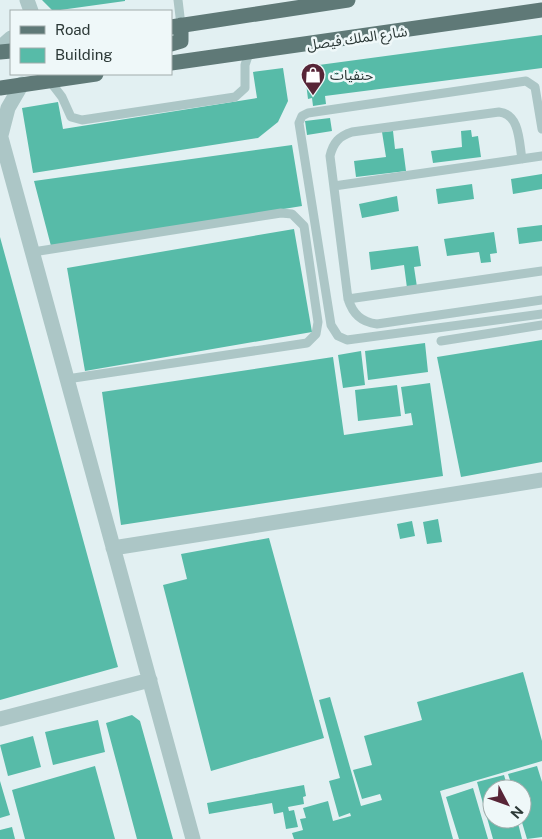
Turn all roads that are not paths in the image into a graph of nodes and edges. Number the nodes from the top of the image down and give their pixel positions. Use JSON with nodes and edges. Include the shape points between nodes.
{"nodes":[{"id":1,"x":178,"y":0,"type":"edge"},
{"id":2,"x":348,"y":0,"type":"edge"},
{"id":3,"x":319,"y":2,"type":"edge"},
{"id":4,"x":542,"y":10,"type":"edge"},
{"id":5,"x":176,"y":26,"type":"edge"},
{"id":6,"x":10,"y":39,"type":"edge"},
{"id":7,"x":172,"y":44,"type":"edge"},
{"id":8,"x":0,"y":48,"type":"edge"},
{"id":9,"x":249,"y":52,"type":"junction"},
{"id":10,"x":172,"y":63,"type":"edge"},
{"id":11,"x":88,"y":75,"type":"edge"},
{"id":12,"x":49,"y":80,"type":"junction"},
{"id":13,"x":22,"y":84,"type":"junction"},
{"id":14,"x":0,"y":88,"type":"edge"},
{"id":15,"x":542,"y":130,"type":"edge"},
{"id":16,"x":0,"y":135,"type":"edge"},
{"id":17,"x":542,"y":156,"type":"edge"},
{"id":18,"x":522,"y":159,"type":"junction"},
{"id":19,"x":334,"y":186,"type":"junction"},
{"id":20,"x":32,"y":252,"type":"junction"},
{"id":21,"x":542,"y":271,"type":"edge"},
{"id":22,"x":348,"y":299,"type":"junction"},
{"id":23,"x":542,"y":300,"type":"edge"},
{"id":24,"x":542,"y":314,"type":"edge"},
{"id":25,"x":542,"y":326,"type":"edge"},
{"id":26,"x":441,"y":341,"type":"dead end"},
{"id":27,"x":67,"y":379,"type":"junction"},
{"id":28,"x":542,"y":480,"type":"edge"},
{"id":29,"x":114,"y":548,"type":"junction"},
{"id":30,"x":150,"y":680,"type":"junction"},
{"id":31,"x":0,"y":719,"type":"edge"},
{"id":32,"x":193,"y":839,"type":"edge"}],
"edges":[{"from":1,"to":5,"type":"lane"},
{"from":2,"to":3,"type":"main road"},
{"from":3,"to":5,"type":"main road"},
{"from":4,"to":9,"type":"main road","name":"شارع الملك فيصل"},
{"from":5,"to":7,"type":"main road","via":[[181,41]]},
{"from":6,"to":8,"type":"street"},
{"from":9,"to":10,"type":"main road","name":"شارع الملك فيصل"},
{"from":9,"to":12,"type":"lane","via":[[245,65],[245,88],[235,97],[82,120],[71,117]]},
{"from":11,"to":12,"type":"main road"},
{"from":12,"to":13,"type":"main road"},
{"from":13,"to":14,"type":"main road"},
{"from":13,"to":16,"type":"street","via":[[8,108]]},
{"from":15,"to":24,"type":"lane","via":[[535,86],[526,81],[308,113],[299,123],[331,325],[338,336],[347,340]]},
{"from":16,"to":20,"type":"street"},
{"from":17,"to":18,"type":"lane"},
{"from":18,"to":19,"type":"lane"},
{"from":18,"to":19,"type":"lane","via":[[515,122],[504,113],[352,132],[339,137],[332,149]]},
{"from":19,"to":22,"type":"lane"},
{"from":20,"to":27,"type":"street"},
{"from":20,"to":27,"type":"lane","via":[[281,213],[292,214],[304,226],[318,322],[312,340],[300,345]]},
{"from":21,"to":22,"type":"lane"},
{"from":22,"to":23,"type":"lane","via":[[355,314],[376,324]]},
{"from":25,"to":26,"type":"lane"},
{"from":27,"to":29,"type":"street"},
{"from":28,"to":29,"type":"street"},
{"from":29,"to":30,"type":"street"},
{"from":30,"to":31,"type":"street"},
{"from":30,"to":32,"type":"street"}]}
